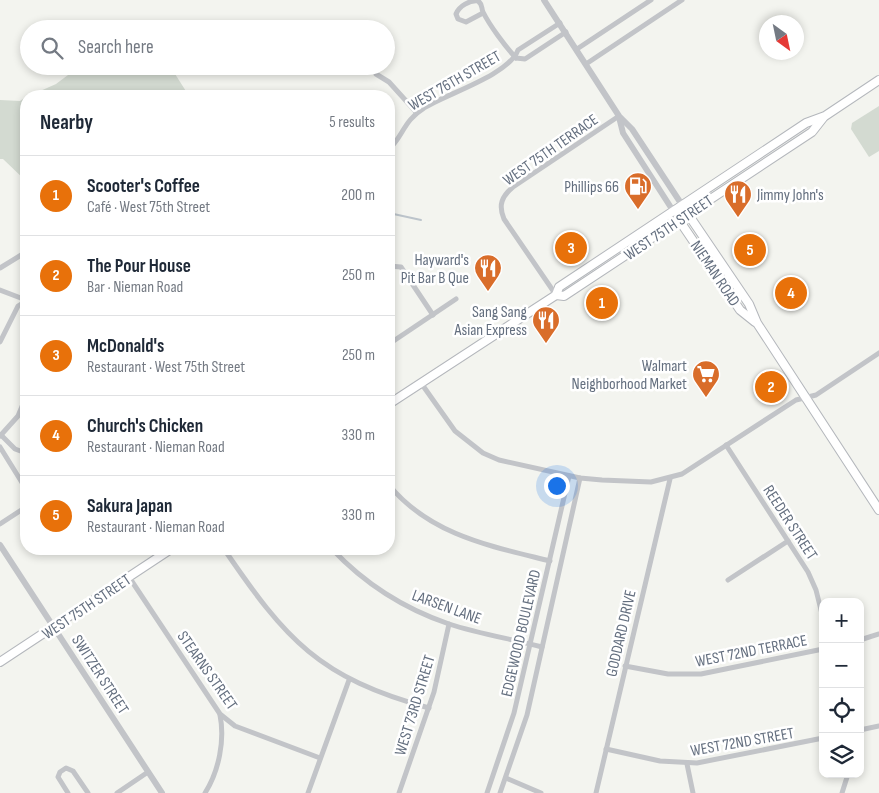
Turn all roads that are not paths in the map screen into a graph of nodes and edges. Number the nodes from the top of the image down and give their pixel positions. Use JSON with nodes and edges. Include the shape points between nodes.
{"nodes":[{"id":1,"x":544,"y":0,"type":"edge"},
{"id":2,"x":651,"y":0,"type":"edge"},
{"id":3,"x":682,"y":0,"type":"edge"},
{"id":4,"x":483,"y":12,"type":"junction"},
{"id":5,"x":560,"y":23,"type":"junction"},
{"id":6,"x":566,"y":32,"type":"junction"},
{"id":7,"x":577,"y":50,"type":"junction"},
{"id":8,"x":516,"y":58,"type":"junction"},
{"id":9,"x":586,"y":64,"type":"junction"},
{"id":10,"x":378,"y":75,"type":"edge"},
{"id":11,"x":879,"y":80,"type":"edge"},
{"id":12,"x":416,"y":113,"type":"junction"},
{"id":13,"x":619,"y":116,"type":"junction"},
{"id":14,"x":825,"y":116,"type":"junction"},
{"id":15,"x":395,"y":141,"type":"edge"},
{"id":16,"x":682,"y":205,"type":"junction"},
{"id":17,"x":673,"y":211,"type":"junction"},
{"id":18,"x":688,"y":214,"type":"junction"},
{"id":19,"x":680,"y":220,"type":"junction"},
{"id":20,"x":20,"y":256,"type":"edge"},
{"id":21,"x":395,"y":266,"type":"edge"},
{"id":22,"x":0,"y":268,"type":"edge"},
{"id":23,"x":0,"y":290,"type":"edge"},
{"id":24,"x":556,"y":295,"type":"junction"},
{"id":25,"x":20,"y":298,"type":"edge"},
{"id":26,"x":456,"y":299,"type":"dead end"},
{"id":27,"x":20,"y":304,"type":"edge"},
{"id":28,"x":433,"y":314,"type":"junction"},
{"id":29,"x":757,"y":323,"type":"junction"},
{"id":30,"x":3,"y":330,"type":"edge"},
{"id":31,"x":395,"y":340,"type":"edge"},
{"id":32,"x":0,"y":342,"type":"edge"},
{"id":33,"x":879,"y":354,"type":"edge"},
{"id":34,"x":421,"y":383,"type":"junction"},
{"id":35,"x":805,"y":397,"type":"junction"},
{"id":36,"x":395,"y":400,"type":"edge"},
{"id":37,"x":20,"y":411,"type":"edge"},
{"id":38,"x":0,"y":436,"type":"edge"},
{"id":39,"x":726,"y":445,"type":"junction"},
{"id":40,"x":0,"y":447,"type":"edge"},
{"id":41,"x":20,"y":451,"type":"edge"},
{"id":42,"x":569,"y":476,"type":"junction"},
{"id":43,"x":580,"y":478,"type":"junction"},
{"id":44,"x":20,"y":479,"type":"edge"},
{"id":45,"x":670,"y":479,"type":"junction"},
{"id":46,"x":395,"y":491,"type":"edge"},
{"id":47,"x":879,"y":510,"type":"edge"},
{"id":48,"x":20,"y":511,"type":"edge"},
{"id":49,"x":0,"y":524,"type":"edge"},
{"id":50,"x":788,"y":541,"type":"junction"},
{"id":51,"x":0,"y":545,"type":"edge"},
{"id":52,"x":162,"y":555,"type":"edge"},
{"id":53,"x":228,"y":555,"type":"edge"},
{"id":54,"x":338,"y":555,"type":"edge"},
{"id":55,"x":550,"y":561,"type":"junction"},
{"id":56,"x":129,"y":577,"type":"junction"},
{"id":57,"x":728,"y":580,"type":"dead end"},
{"id":58,"x":819,"y":602,"type":"edge"},
{"id":59,"x":449,"y":624,"type":"junction"},
{"id":60,"x":54,"y":627,"type":"junction"},
{"id":61,"x":879,"y":634,"type":"edge"},
{"id":62,"x":864,"y":639,"type":"edge"},
{"id":63,"x":531,"y":644,"type":"junction"},
{"id":64,"x":542,"y":647,"type":"junction"},
{"id":65,"x":819,"y":650,"type":"edge"},
{"id":66,"x":0,"y":662,"type":"edge"},
{"id":67,"x":625,"y":666,"type":"junction"},
{"id":68,"x":349,"y":680,"type":"junction"},
{"id":69,"x":429,"y":708,"type":"junction"},
{"id":70,"x":220,"y":714,"type":"junction"},
{"id":71,"x":879,"y":726,"type":"edge"},
{"id":72,"x":864,"y":729,"type":"edge"},
{"id":73,"x":819,"y":739,"type":"edge"},
{"id":74,"x":606,"y":749,"type":"junction"},
{"id":75,"x":320,"y":758,"type":"junction"},
{"id":76,"x":687,"y":764,"type":"junction"},
{"id":77,"x":148,"y":772,"type":"junction"},
{"id":78,"x":506,"y":778,"type":"junction"},
{"id":79,"x":847,"y":778,"type":"edge"},
{"id":80,"x":68,"y":793,"type":"edge"},
{"id":81,"x":88,"y":793,"type":"edge"},
{"id":82,"x":116,"y":793,"type":"edge"},
{"id":83,"x":162,"y":793,"type":"edge"},
{"id":84,"x":205,"y":793,"type":"edge"},
{"id":85,"x":308,"y":793,"type":"edge"},
{"id":86,"x":399,"y":793,"type":"edge"},
{"id":87,"x":487,"y":793,"type":"edge"},
{"id":88,"x":500,"y":793,"type":"edge"},
{"id":89,"x":542,"y":793,"type":"edge"},
{"id":90,"x":596,"y":793,"type":"edge"},
{"id":91,"x":693,"y":793,"type":"edge"},
{"id":92,"x":842,"y":793,"type":"edge"}],
"edges":[{"from":1,"to":5,"type":"street","name":"NIEMAN ROAD"},
{"from":2,"to":7,"type":"street"},
{"from":3,"to":9,"type":"street"},
{"from":4,"to":4,"type":"street","via":[[482,4],[470,0],[456,14],[458,19],[466,22]]},
{"from":4,"to":8,"type":"street"},
{"from":5,"to":6,"type":"street","name":"NIEMAN ROAD"},
{"from":5,"to":8,"type":"street","name":"WEST 76TH STREET","via":[[518,50]]},
{"from":6,"to":7,"type":"street","name":"NIEMAN ROAD"},
{"from":6,"to":8,"type":"street","name":"WEST 76TH STREET","via":[[524,59]]},
{"from":7,"to":9,"type":"street","name":"NIEMAN ROAD"},
{"from":8,"to":12,"type":"street","name":"WEST 76TH STREET","via":[[483,80]]},
{"from":9,"to":13,"type":"street","name":"NIEMAN ROAD"},
{"from":10,"to":12,"type":"street"},
{"from":11,"to":14,"type":"main road","name":"WEST 75TH STREET"},
{"from":12,"to":15,"type":"street","name":"WEST 76TH STREET"},
{"from":13,"to":16,"type":"street","name":"NIEMAN ROAD","via":[[632,129]]},
{"from":13,"to":17,"type":"street","name":"NIEMAN ROAD","via":[[623,133]]},
{"from":13,"to":24,"type":"street","name":"WEST 75TH TERRACE","via":[[507,192],[501,206],[509,226]]},
{"from":14,"to":16,"type":"main road","name":"WEST 75TH STREET","via":[[806,123]]},
{"from":14,"to":18,"type":"main road","name":"WEST 75TH STREET","via":[[812,132]]},
{"from":16,"to":17,"type":"main road","name":"WEST 75TH STREET"},
{"from":16,"to":18,"type":"street","name":"NIEMAN ROAD"},
{"from":17,"to":19,"type":"street","name":"NIEMAN ROAD"},
{"from":17,"to":24,"type":"main road","name":"WEST 75TH STREET","via":[[559,287]]},
{"from":18,"to":19,"type":"main road","name":"WEST 75TH STREET"},
{"from":18,"to":29,"type":"main road","name":"NIEMAN ROAD","via":[[749,304]]},
{"from":19,"to":24,"type":"main road","name":"WEST 75TH STREET","via":[[564,296]]},
{"from":19,"to":29,"type":"main road","name":"NIEMAN ROAD","via":[[740,310]]},
{"from":20,"to":22,"type":"street"},
{"from":21,"to":28,"type":"street","via":[[401,267]]},
{"from":23,"to":25,"type":"street"},
{"from":24,"to":34,"type":"main road","name":"WEST 75TH STREET"},
{"from":26,"to":28,"type":"street"},
{"from":27,"to":30,"type":"street"},
{"from":28,"to":31,"type":"street"},
{"from":29,"to":35,"type":"main road","name":"NIEMAN ROAD"},
{"from":30,"to":32,"type":"street"},
{"from":33,"to":35,"type":"street","via":[[816,395]]},
{"from":34,"to":36,"type":"main road","name":"WEST 75TH STREET"},
{"from":34,"to":42,"type":"street","via":[[455,431],[482,454]]},
{"from":35,"to":39,"type":"street"},
{"from":35,"to":47,"type":"main road","name":"NIEMAN ROAD"},
{"from":37,"to":38,"type":"street"},
{"from":38,"to":41,"type":"street"},
{"from":39,"to":45,"type":"street"},
{"from":39,"to":50,"type":"street","name":"REEDER STREET"},
{"from":40,"to":44,"type":"street"},
{"from":42,"to":43,"type":"street"},
{"from":42,"to":55,"type":"street","name":"EDGEWOOD BOULEVARD"},
{"from":43,"to":45,"type":"street","via":[[651,482]]},
{"from":43,"to":64,"type":"street","name":"EDGEWOOD BOULEVARD"},
{"from":45,"to":67,"type":"street","name":"GODDARD DRIVE"},
{"from":46,"to":55,"type":"street","via":[[415,510],[448,531],[476,543]]},
{"from":48,"to":49,"type":"street"},
{"from":50,"to":57,"type":"street"},
{"from":50,"to":58,"type":"street","name":"REEDER STREET","via":[[808,572]]},
{"from":51,"to":60,"type":"street","name":"SWITZER STREET"},
{"from":52,"to":56,"type":"main road","name":"WEST 75TH STREET"},
{"from":53,"to":68,"type":"street","via":[[260,602],[288,634]]},
{"from":54,"to":59,"type":"street","name":"LARSEN LANE","via":[[383,592]]},
{"from":55,"to":63,"type":"street","name":"EDGEWOOD BOULEVARD"},
{"from":56,"to":60,"type":"main road","name":"WEST 75TH STREET"},
{"from":56,"to":70,"type":"street","name":"STEARNS STREET"},
{"from":59,"to":63,"type":"street","name":"LARSEN LANE"},
{"from":59,"to":69,"type":"street","name":"WEST 73RD STREET"},
{"from":60,"to":66,"type":"main road","name":"WEST 75TH STREET"},
{"from":60,"to":77,"type":"street","name":"SWITZER STREET"},
{"from":61,"to":62,"type":"street"},
{"from":63,"to":64,"type":"street","name":"LARSEN LANE"},
{"from":63,"to":87,"type":"street","name":"EDGEWOOD BOULEVARD","via":[[514,713]]},
{"from":64,"to":78,"type":"street","name":"EDGEWOOD BOULEVARD","via":[[522,733]]},
{"from":65,"to":67,"type":"street","name":"WEST 72ND TERRACE","via":[[701,674],[668,674]]},
{"from":67,"to":74,"type":"street","name":"GODDARD DRIVE"},
{"from":68,"to":69,"type":"street","via":[[394,699]]},
{"from":68,"to":75,"type":"street"},
{"from":69,"to":86,"type":"street","name":"WEST 73RD STREET"},
{"from":70,"to":75,"type":"street","name":"STEARNS STREET","via":[[235,726]]},
{"from":70,"to":84,"type":"street","via":[[224,734],[215,773]]},
{"from":71,"to":72,"type":"street"},
{"from":73,"to":76,"type":"street","name":"WEST 72ND STREET"},
{"from":74,"to":76,"type":"street","name":"WEST 72ND STREET"},
{"from":74,"to":90,"type":"street","name":"GODDARD DRIVE"},
{"from":75,"to":85,"type":"street"},
{"from":76,"to":91,"type":"street"},
{"from":77,"to":82,"type":"street"},
{"from":77,"to":83,"type":"street","name":"SWITZER STREET"},
{"from":78,"to":88,"type":"street","name":"EDGEWOOD BOULEVARD"},
{"from":78,"to":89,"type":"street"},
{"from":79,"to":92,"type":"street"},
{"from":80,"to":81,"type":"street","via":[[58,777],[66,768],[73,771]]}]}
